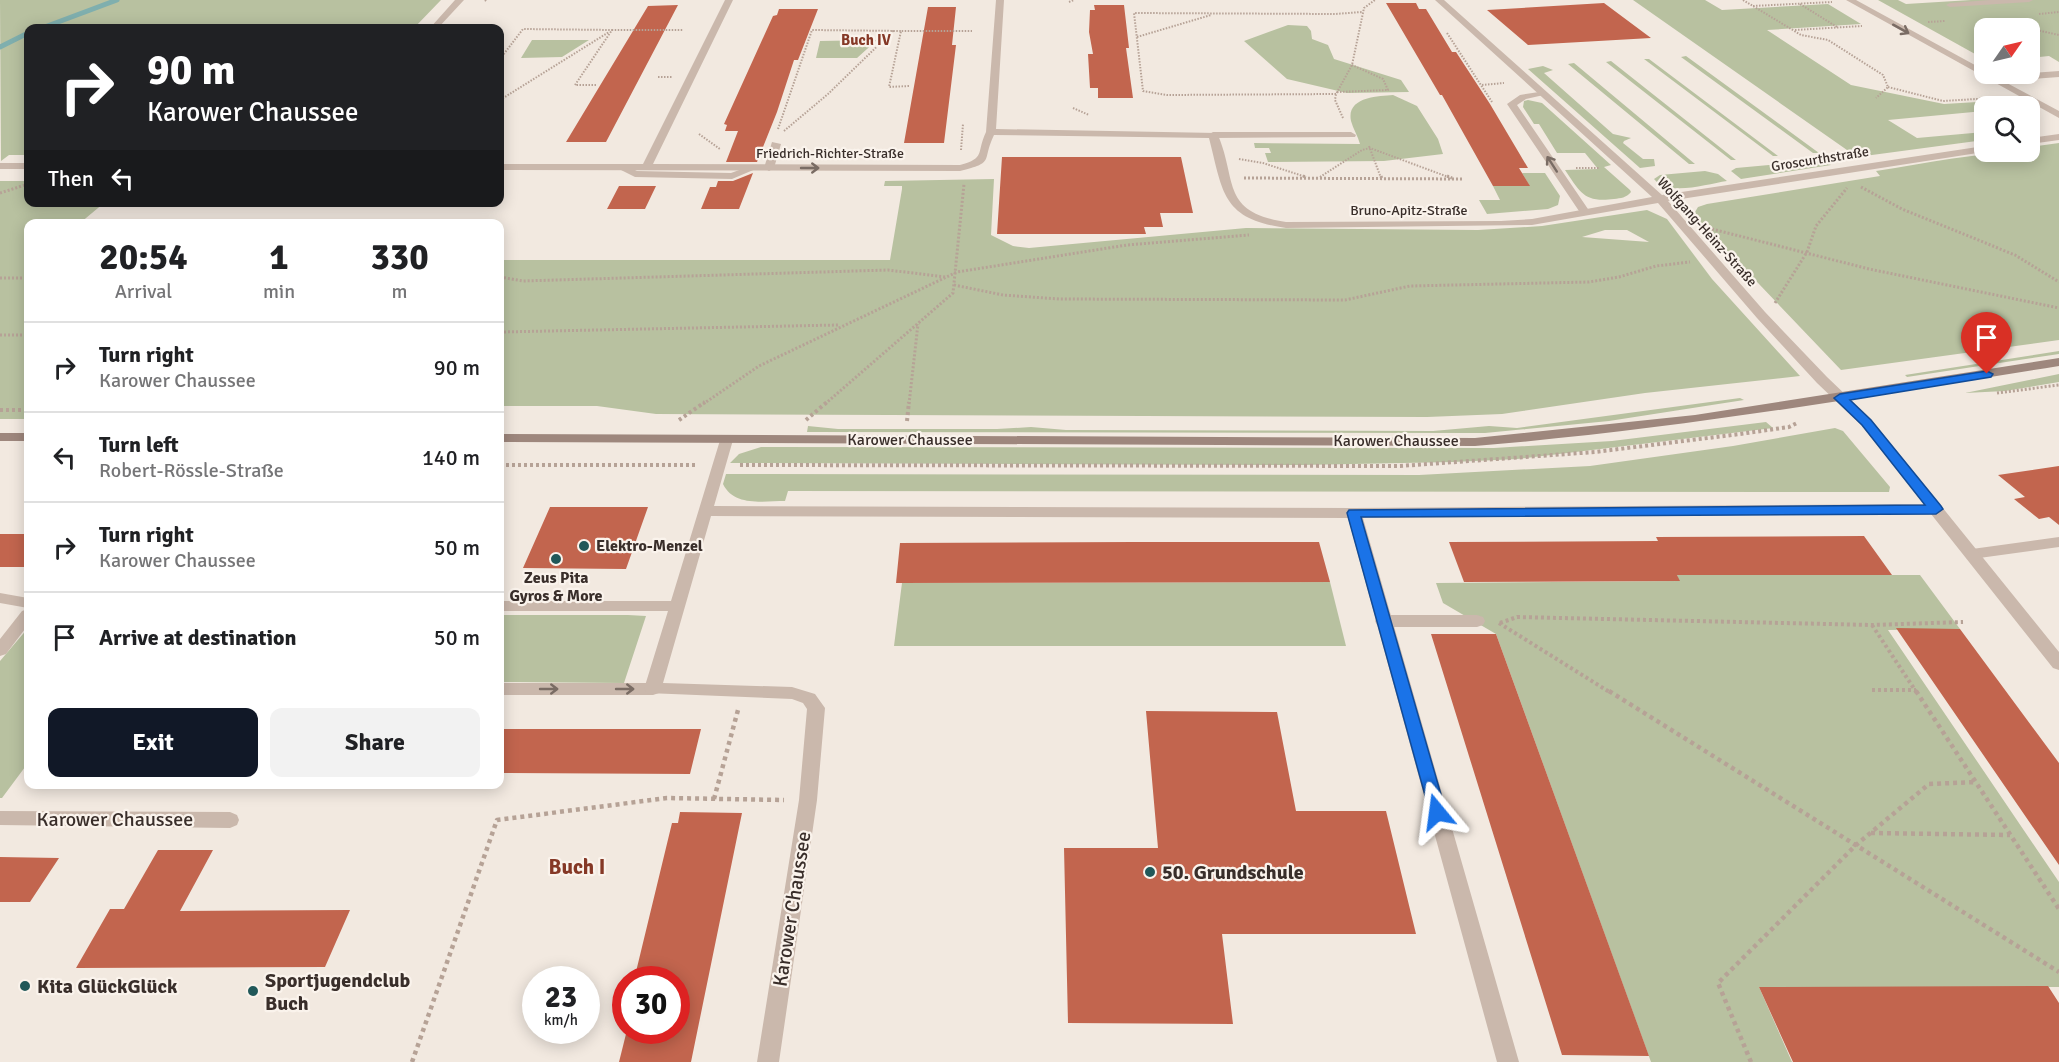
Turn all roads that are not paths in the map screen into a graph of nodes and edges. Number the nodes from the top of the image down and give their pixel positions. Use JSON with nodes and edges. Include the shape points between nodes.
{"nodes":[{"id":1,"x":460,"y":0,"type":"edge"},
{"id":2,"x":729,"y":0,"type":"edge"},
{"id":3,"x":1000,"y":0,"type":"edge"},
{"id":4,"x":1439,"y":0,"type":"edge"},
{"id":5,"x":1850,"y":0,"type":"edge"},
{"id":6,"x":2029,"y":0,"type":"edge"},
{"id":7,"x":1950,"y":5,"type":"dead end"},
{"id":8,"x":438,"y":24,"type":"edge"},
{"id":9,"x":1974,"y":69,"type":"edge"},
{"id":10,"x":2059,"y":74,"type":"edge"},
{"id":11,"x":2040,"y":75,"type":"edge"},
{"id":12,"x":2004,"y":84,"type":"edge"},
{"id":13,"x":1543,"y":94,"type":"junction"},
{"id":14,"x":2059,"y":115,"type":"edge"},
{"id":15,"x":992,"y":132,"type":"junction"},
{"id":16,"x":1213,"y":135,"type":"junction"},
{"id":17,"x":1351,"y":135,"type":"road end"},
{"id":18,"x":2059,"y":137,"type":"edge"},
{"id":19,"x":2040,"y":140,"type":"edge"},
{"id":20,"x":776,"y":144,"type":"dead end"},
{"id":21,"x":1974,"y":151,"type":"edge"},
{"id":22,"x":0,"y":166,"type":"edge"},
{"id":23,"x":24,"y":166,"type":"edge"},
{"id":24,"x":504,"y":167,"type":"edge"},
{"id":25,"x":625,"y":168,"type":"junction"},
{"id":26,"x":646,"y":168,"type":"junction"},
{"id":27,"x":753,"y":168,"type":"junction"},
{"id":28,"x":770,"y":168,"type":"junction"},
{"id":29,"x":1660,"y":199,"type":"junction"},
{"id":30,"x":1585,"y":212,"type":"junction"},
{"id":31,"x":2059,"y":362,"type":"edge"},
{"id":32,"x":1840,"y":398,"type":"junction"},
{"id":33,"x":0,"y":437,"type":"edge"},
{"id":34,"x":24,"y":437,"type":"edge"},
{"id":35,"x":504,"y":438,"type":"edge"},
{"id":36,"x":726,"y":440,"type":"junction"},
{"id":37,"x":1936,"y":509,"type":"junction"},
{"id":38,"x":705,"y":511,"type":"junction"},
{"id":39,"x":1353,"y":513,"type":"junction"},
{"id":40,"x":2059,"y":542,"type":"edge"},
{"id":41,"x":1972,"y":554,"type":"junction"},
{"id":42,"x":0,"y":598,"type":"edge"},
{"id":43,"x":24,"y":602,"type":"edge"},
{"id":44,"x":504,"y":606,"type":"edge"},
{"id":45,"x":677,"y":606,"type":"junction"},
{"id":46,"x":24,"y":620,"type":"edge"},
{"id":47,"x":1383,"y":621,"type":"junction"},
{"id":48,"x":1477,"y":621,"type":"road end"},
{"id":49,"x":0,"y":650,"type":"edge"},
{"id":50,"x":2059,"y":664,"type":"edge"},
{"id":51,"x":504,"y":689,"type":"edge"},
{"id":52,"x":653,"y":690,"type":"junction"},
{"id":53,"x":0,"y":818,"type":"edge"},
{"id":54,"x":230,"y":820,"type":"dead end"},
{"id":55,"x":768,"y":1062,"type":"edge"},
{"id":56,"x":1508,"y":1062,"type":"edge"}],
"edges":[{"from":1,"to":8,"type":"street"},
{"from":2,"to":26,"type":"street"},
{"from":3,"to":15,"type":"street"},
{"from":4,"to":13,"type":"street","name":"Wolfgang-Heinz-Straße"},
{"from":5,"to":9,"type":"street","one_way":true},
{"from":6,"to":7,"type":"street"},
{"from":10,"to":11,"type":"street"},
{"from":12,"to":14,"type":"street"},
{"from":13,"to":29,"type":"street","name":"Wolfgang-Heinz-Straße"},
{"from":30,"to":13,"type":"street","one_way":true,"via":[[1512,104],[1517,99]]},
{"from":15,"to":16,"type":"street"},
{"from":28,"to":15,"type":"street","name":"Friedrich-Richter-Straße","one_way":true,"via":[[960,168],[984,156]]},
{"from":16,"to":17,"type":"street"},
{"from":16,"to":30,"type":"street","name":"Bruno-Apitz-Straße","via":[[1234,203],[1248,217],[1260,222],[1501,224]]},
{"from":18,"to":19,"type":"street"},
{"from":20,"to":28,"type":"street"},
{"from":21,"to":29,"type":"street","name":"Groscurthstraße"},
{"from":22,"to":23,"type":"street"},
{"from":24,"to":25,"type":"street","name":"Friedrich-Richter-Straße"},
{"from":25,"to":26,"type":"street","name":"Friedrich-Richter-Straße"},
{"from":25,"to":27,"type":"street","via":[[635,174],[732,176]]},
{"from":26,"to":27,"type":"street","name":"Friedrich-Richter-Straße"},
{"from":27,"to":28,"type":"street","name":"Friedrich-Richter-Straße"},
{"from":29,"to":30,"type":"street","name":"Bruno-Apitz-Straße"},
{"from":29,"to":32,"type":"street","name":"Wolfgang-Heinz-Straße"},
{"from":31,"to":32,"type":"main road","name":"Karower Chaussee"},
{"from":32,"to":36,"type":"main road","name":"Karower Chaussee","via":[[1558,436],[1475,441]]},
{"from":32,"to":37,"type":"street","name":"Wolfgang-Heinz-Straße","via":[[1866,422]]},
{"from":33,"to":34,"type":"main road"},
{"from":35,"to":36,"type":"main road","name":"Karower Chaussee"},
{"from":36,"to":38,"type":"street"},
{"from":37,"to":39,"type":"street"},
{"from":37,"to":41,"type":"street","name":"Wolfgang-Heinz-Straße"},
{"from":38,"to":39,"type":"street"},
{"from":38,"to":45,"type":"street"},
{"from":39,"to":47,"type":"street"},
{"from":40,"to":41,"type":"street"},
{"from":41,"to":50,"type":"street","name":"Wolfgang-Heinz-Straße"},
{"from":42,"to":43,"type":"street"},
{"from":44,"to":45,"type":"street"},
{"from":45,"to":52,"type":"street"},
{"from":46,"to":49,"type":"street"},
{"from":47,"to":48,"type":"street"},
{"from":47,"to":56,"type":"street"},
{"from":51,"to":52,"type":"street","name":"Karower Chaussee","one_way":true},
{"from":52,"to":55,"type":"street","name":"Karower Chaussee","via":[[792,693],[809,698],[816,708],[808,800]]},
{"from":53,"to":54,"type":"street","name":"Karower Chaussee"}]}
